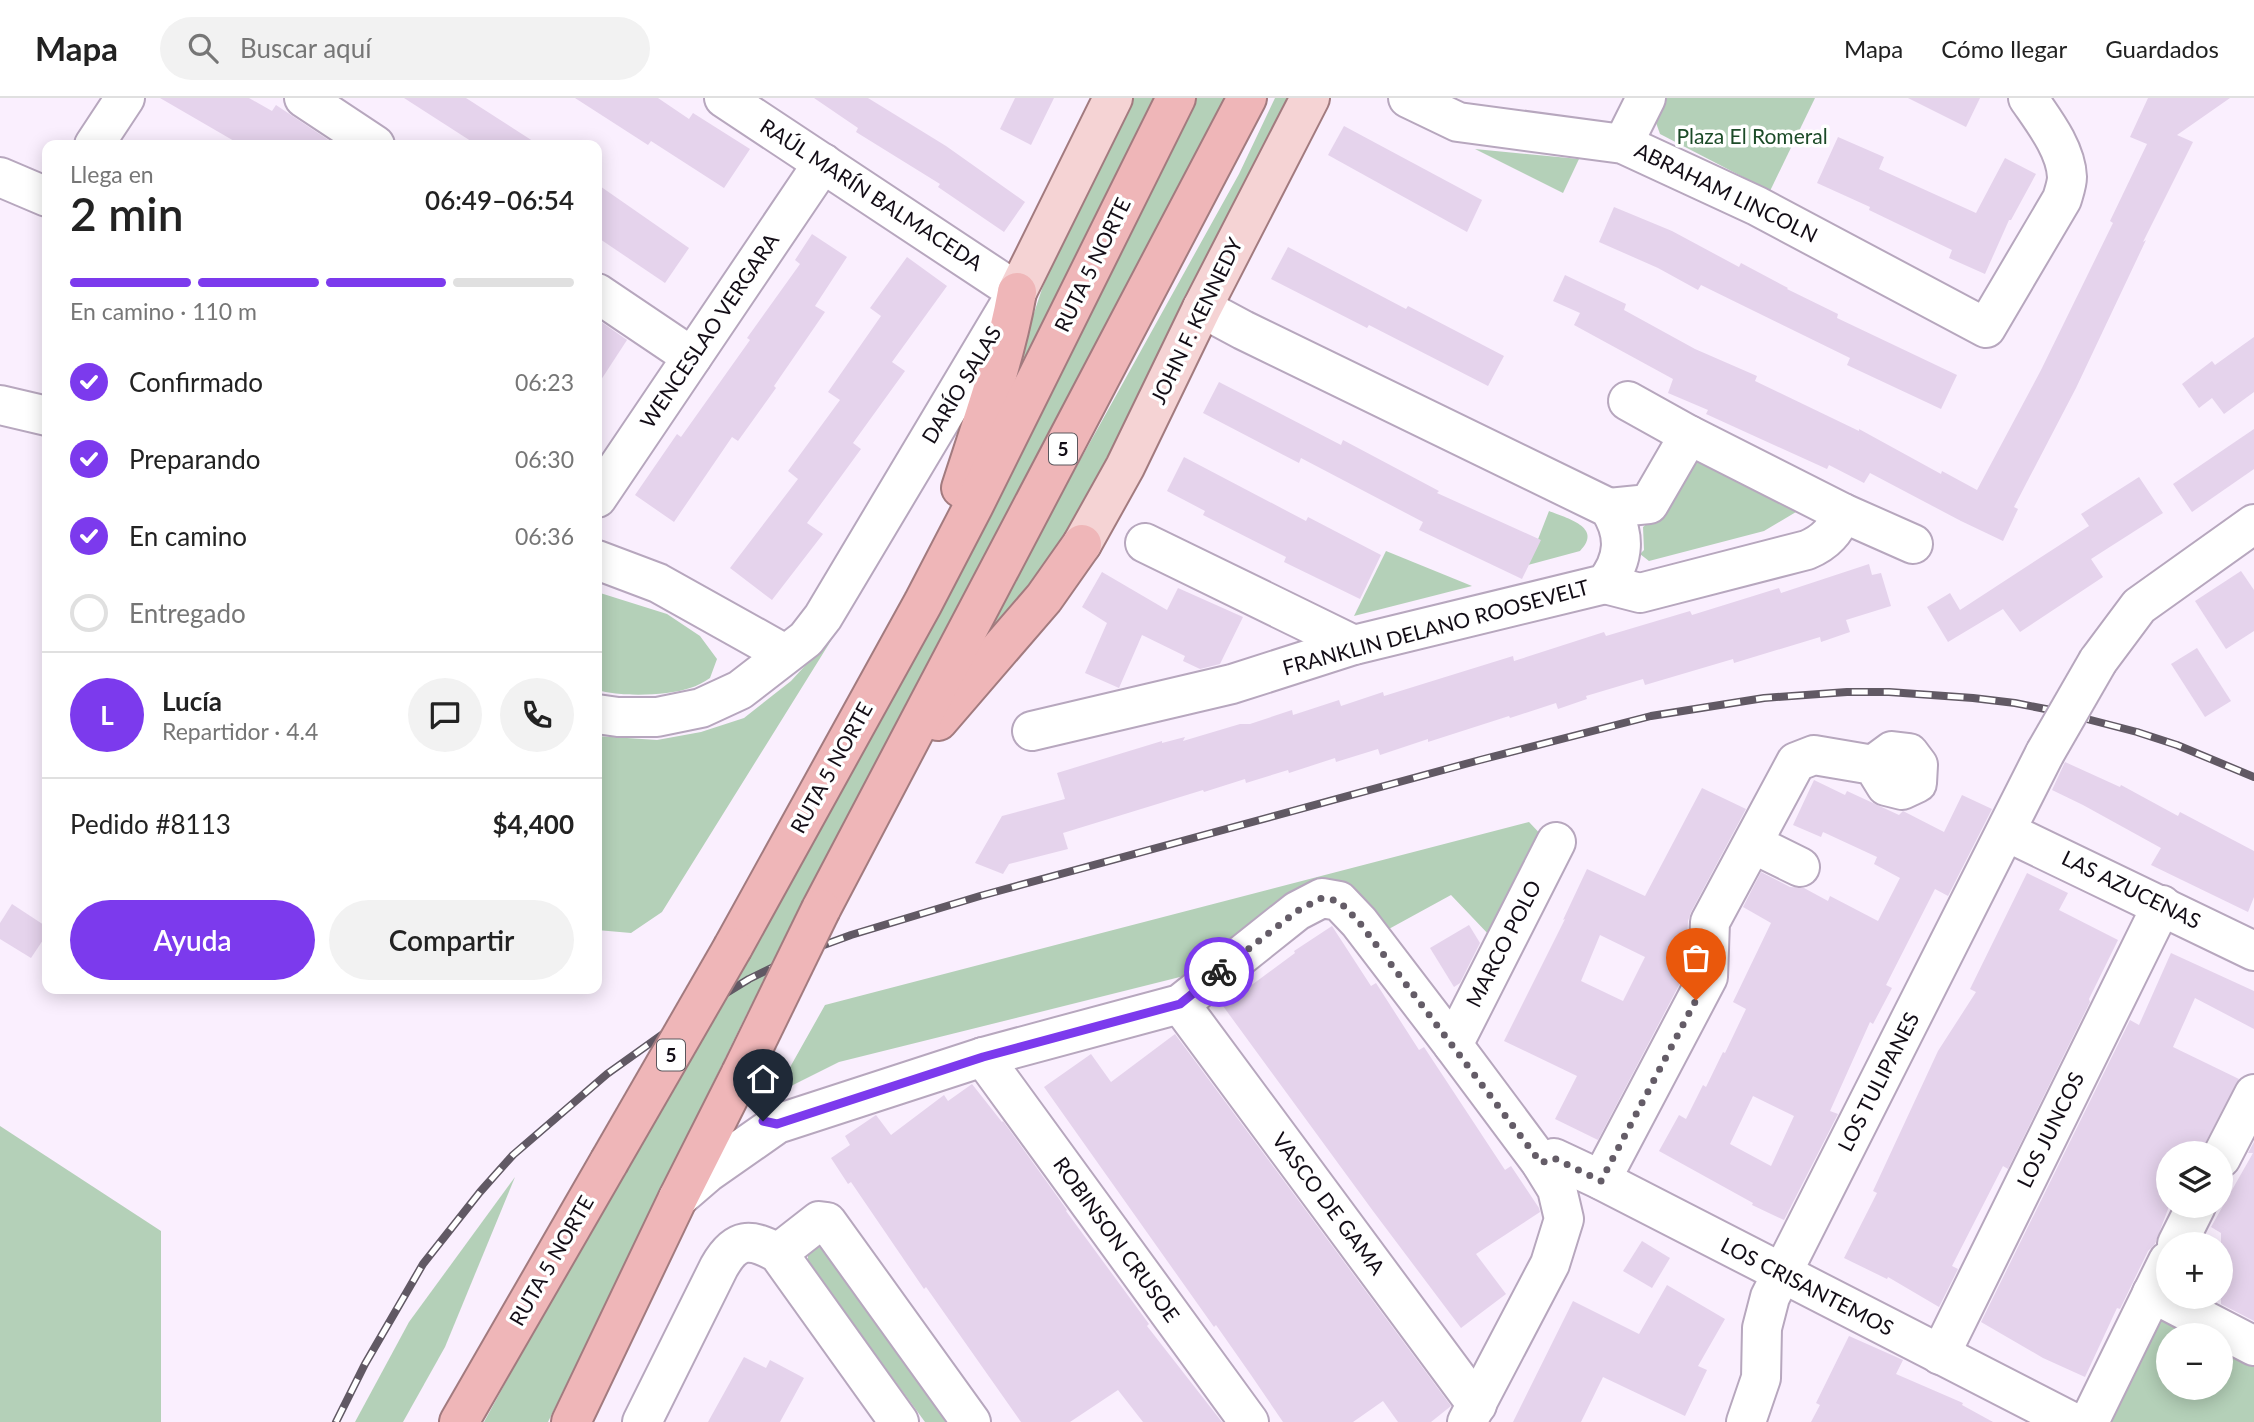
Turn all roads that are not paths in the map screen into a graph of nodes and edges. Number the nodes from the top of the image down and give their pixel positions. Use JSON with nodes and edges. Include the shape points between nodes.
{"nodes":[{"id":1,"x":125,"y":98,"type":"edge"},
{"id":2,"x":304,"y":98,"type":"edge"},
{"id":3,"x":1113,"y":98,"type":"edge"},
{"id":4,"x":1176,"y":98,"type":"edge"},
{"id":5,"x":1247,"y":98,"type":"edge"},
{"id":6,"x":1310,"y":98,"type":"edge"},
{"id":7,"x":1408,"y":98,"type":"edge"},
{"id":8,"x":1646,"y":98,"type":"edge"},
{"id":9,"x":734,"y":101,"type":"edge"},
{"id":10,"x":2037,"y":111,"type":"edge"},
{"id":11,"x":97,"y":140,"type":"edge"},
{"id":12,"x":367,"y":140,"type":"edge"},
{"id":13,"x":1623,"y":144,"type":"junction"},
{"id":14,"x":823,"y":163,"type":"junction"},
{"id":15,"x":0,"y":177,"type":"edge"},
{"id":16,"x":42,"y":195,"type":"edge"},
{"id":17,"x":1017,"y":292,"type":"junction"},
{"id":18,"x":602,"y":296,"type":"edge"},
{"id":19,"x":1202,"y":308,"type":"junction"},
{"id":20,"x":692,"y":357,"type":"junction"},
{"id":21,"x":1628,"y":401,"type":"dead end"},
{"id":22,"x":0,"y":405,"type":"edge"},
{"id":23,"x":42,"y":415,"type":"edge"},
{"id":24,"x":1689,"y":435,"type":"junction"},
{"id":25,"x":602,"y":491,"type":"edge"},
{"id":26,"x":1609,"y":508,"type":"junction"},
{"id":27,"x":1843,"y":513,"type":"junction"},
{"id":28,"x":2254,"y":524,"type":"edge"},
{"id":29,"x":1145,"y":543,"type":"dead end"},
{"id":30,"x":1082,"y":544,"type":"joint"},
{"id":31,"x":1913,"y":544,"type":"dead end"},
{"id":32,"x":602,"y":562,"type":"edge"},
{"id":33,"x":1605,"y":584,"type":"junction"},
{"id":34,"x":923,"y":603,"type":"junction"},
{"id":35,"x":1354,"y":645,"type":"junction"},
{"id":36,"x":785,"y":654,"type":"junction"},
{"id":37,"x":602,"y":715,"type":"edge"},
{"id":38,"x":1032,"y":731,"type":"dead end"},
{"id":39,"x":1872,"y":765,"type":"dead end"},
{"id":40,"x":877,"y":800,"type":"junction"},
{"id":41,"x":2007,"y":832,"type":"junction"},
{"id":42,"x":1556,"y":842,"type":"dead end"},
{"id":43,"x":1754,"y":844,"type":"junction"},
{"id":44,"x":1800,"y":867,"type":"dead end"},
{"id":45,"x":2162,"y":905,"type":"junction"},
{"id":46,"x":2254,"y":951,"type":"edge"},
{"id":47,"x":1180,"y":1004,"type":"junction"},
{"id":48,"x":1453,"y":1045,"type":"junction"},
{"id":49,"x":983,"y":1057,"type":"junction"},
{"id":50,"x":735,"y":1083,"type":"junction"},
{"id":51,"x":2254,"y":1094,"type":"edge"},
{"id":52,"x":777,"y":1124,"type":"junction"},
{"id":53,"x":2230,"y":1141,"type":"edge"},
{"id":54,"x":1541,"y":1163,"type":"junction"},
{"id":55,"x":1601,"y":1181,"type":"junction"},
{"id":56,"x":678,"y":1198,"type":"junction"},
{"id":57,"x":778,"y":1253,"type":"junction"},
{"id":58,"x":1781,"y":1274,"type":"junction"},
{"id":59,"x":2156,"y":1285,"type":"edge"},
{"id":60,"x":2204,"y":1309,"type":"edge"},
{"id":61,"x":2254,"y":1346,"type":"edge"},
{"id":62,"x":1940,"y":1355,"type":"junction"},
{"id":63,"x":1472,"y":1413,"type":"edge"},
{"id":64,"x":459,"y":1422,"type":"edge"},
{"id":65,"x":571,"y":1422,"type":"edge"},
{"id":66,"x":642,"y":1422,"type":"edge"},
{"id":67,"x":899,"y":1422,"type":"edge"},
{"id":68,"x":971,"y":1422,"type":"edge"},
{"id":69,"x":1250,"y":1422,"type":"edge"},
{"id":70,"x":1746,"y":1422,"type":"edge"},
{"id":71,"x":2072,"y":1422,"type":"edge"},
{"id":72,"x":2089,"y":1422,"type":"edge"}],
"edges":[{"from":1,"to":11,"type":"street"},
{"from":2,"to":12,"type":"street"},
{"from":3,"to":17,"type":"main road","name":"DARÍO SALAS"},
{"from":4,"to":34,"type":"highway","name":"RUTA 5 NORTE","number":"5"},
{"from":5,"to":40,"type":"highway","number":"5"},
{"from":6,"to":19,"type":"main road","name":"JOHN F. KENNEDY"},
{"from":7,"to":13,"type":"street","name":"ABRAHAM LINCOLN","via":[[1458,122]]},
{"from":8,"to":13,"type":"street"},
{"from":9,"to":14,"type":"street","name":"RAÚL MARÍN BALMACEDA"},
{"from":10,"to":13,"type":"street","name":"ABRAHAM LINCOLN","via":[[2062,155],[2067,177],[2062,199],[1986,328],[1757,205]]},
{"from":14,"to":17,"type":"street","name":"RAÚL MARÍN BALMACEDA"},
{"from":14,"to":20,"type":"street","name":"WENCESLAO VERGARA"},
{"from":15,"to":16,"type":"street"},
{"from":17,"to":34,"type":"highway","via":[[988,405]]},
{"from":17,"to":36,"type":"street","name":"DARÍO SALAS","via":[[823,617],[806,639]]},
{"from":18,"to":20,"type":"street"},
{"from":19,"to":26,"type":"street"},
{"from":19,"to":30,"type":"main road","name":"JOHN F. KENNEDY"},
{"from":20,"to":25,"type":"street","name":"WENCESLAO VERGARA"},
{"from":21,"to":24,"type":"street"},
{"from":22,"to":23,"type":"street"},
{"from":24,"to":26,"type":"street","via":[[1649,504]]},
{"from":24,"to":27,"type":"street"},
{"from":26,"to":33,"type":"street","name":"FRANKLIN DELANO ROOSEVELT","via":[[1617,520],[1622,547],[1614,573]]},
{"from":27,"to":31,"type":"street"},
{"from":27,"to":33,"type":"street","via":[[1829,537],[1807,550],[1640,593]]},
{"from":28,"to":41,"type":"street","name":"LOS TULIPANES","bridge":true,"via":[[2139,606],[2098,661],[2045,752]]},
{"from":29,"to":35,"type":"street"},
{"from":30,"to":40,"type":"highway","via":[[1044,598],[967,685]]},
{"from":32,"to":36,"type":"street","via":[[658,583]]},
{"from":33,"to":35,"type":"street","name":"FRANKLIN DELANO ROOSEVELT"},
{"from":34,"to":64,"type":"highway","name":"RUTA 5 NORTE","number":"5","bridge":true,"via":[[733,947]]},
{"from":35,"to":38,"type":"street","name":"FRANKLIN DELANO ROOSEVELT","via":[[1231,684]]},
{"from":36,"to":37,"type":"street","name":"DARÍO SALAS","via":[[740,690],[701,708],[657,717]]},
{"from":39,"to":43,"type":"street","via":[[1814,755],[1796,762]]},
{"from":40,"to":50,"type":"highway","number":"5","bridge":true},
{"from":41,"to":45,"type":"street","name":"LAS AZUCENAS"},
{"from":41,"to":58,"type":"street","name":"LOS TULIPANES"},
{"from":42,"to":48,"type":"street","name":"MARCO POLO"},
{"from":43,"to":44,"type":"street"},
{"from":43,"to":55,"type":"street","via":[[1710,922],[1708,977]]},
{"from":45,"to":46,"type":"street","name":"LAS AZUCENAS"},
{"from":45,"to":62,"type":"street","name":"LOS JUNCOS"},
{"from":47,"to":48,"type":"street","via":[[1297,911],[1322,898],[1339,901],[1359,922]]},
{"from":47,"to":49,"type":"street"},
{"from":47,"to":63,"type":"street","name":"VASCO DE GAMA"},
{"from":48,"to":54,"type":"street"},
{"from":49,"to":52,"type":"street"},
{"from":49,"to":69,"type":"street","name":"ROBINSON CRUSOE"},
{"from":50,"to":52,"type":"street","via":[[739,1105],[763,1121]]},
{"from":50,"to":56,"type":"highway","number":"5"},
{"from":51,"to":53,"type":"street"},
{"from":52,"to":56,"type":"street"},
{"from":54,"to":55,"type":"street","name":"LOS CRISANTEMOS","via":[[1554,1158]]},
{"from":54,"to":63,"type":"street","via":[[1557,1189],[1564,1219],[1550,1264]]},
{"from":55,"to":58,"type":"street","name":"LOS CRISANTEMOS"},
{"from":56,"to":65,"type":"highway","number":"5"},
{"from":57,"to":66,"type":"street","via":[[744,1241],[726,1255]]},
{"from":57,"to":67,"type":"street"},
{"from":57,"to":68,"type":"street","via":[[819,1222],[827,1222]]},
{"from":58,"to":62,"type":"street","name":"LOS CRISANTEMOS"},
{"from":58,"to":70,"type":"street","name":"LOS TULIPANES","via":[[1766,1310],[1761,1378]]},
{"from":59,"to":72,"type":"street"},
{"from":60,"to":61,"type":"street"},
{"from":62,"to":71,"type":"street","name":"LOS CRISANTEMOS"}]}
